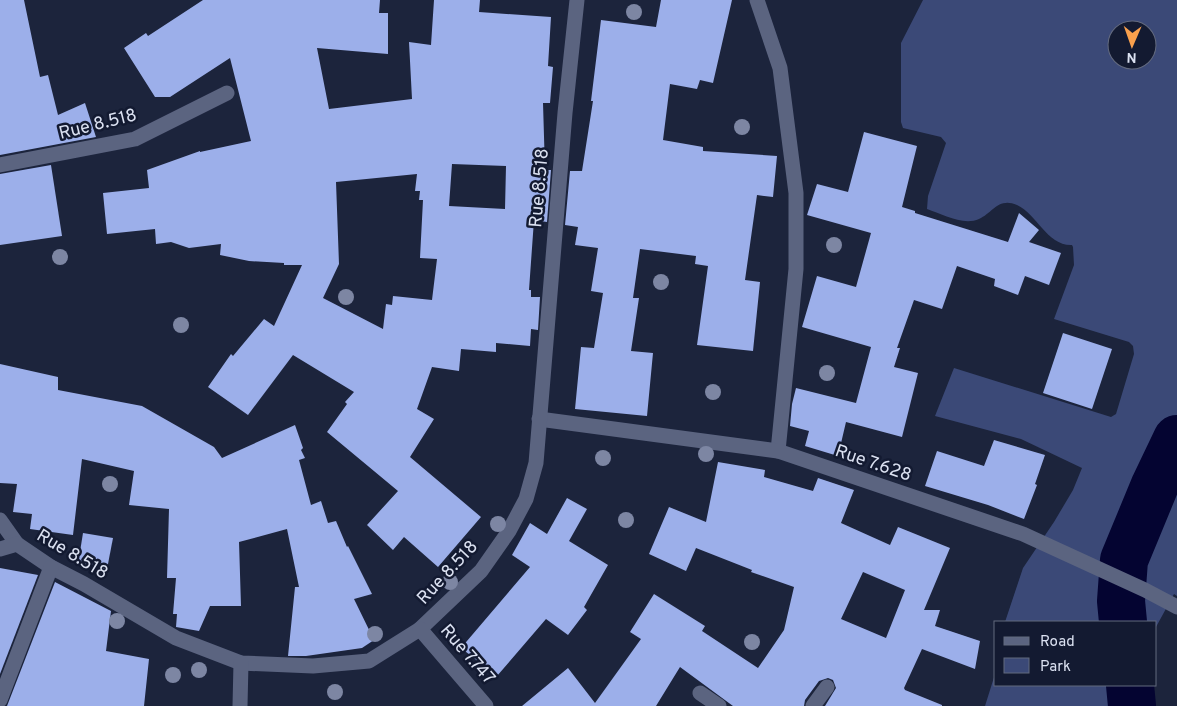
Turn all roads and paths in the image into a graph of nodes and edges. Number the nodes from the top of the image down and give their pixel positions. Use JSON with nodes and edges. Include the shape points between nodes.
{"nodes":[{"id":1,"x":577,"y":0,"type":"edge"},
{"id":2,"x":757,"y":0,"type":"edge"},
{"id":3,"x":227,"y":93,"type":"dead end"},
{"id":4,"x":0,"y":165,"type":"edge"},
{"id":5,"x":539,"y":419,"type":"junction"},
{"id":6,"x":778,"y":451,"type":"junction"},
{"id":7,"x":0,"y":520,"type":"edge"},
{"id":8,"x":17,"y":544,"type":"junction"},
{"id":9,"x":0,"y":549,"type":"edge"},
{"id":10,"x":51,"y":567,"type":"junction"},
{"id":11,"x":1177,"y":607,"type":"edge"},
{"id":12,"x":420,"y":629,"type":"junction"},
{"id":13,"x":241,"y":663,"type":"junction"},
{"id":14,"x":827,"y":687,"type":"dead end"},
{"id":15,"x":700,"y":693,"type":"dead end"},
{"id":16,"x":0,"y":700,"type":"edge"},
{"id":17,"x":240,"y":706,"type":"edge"},
{"id":18,"x":486,"y":706,"type":"edge"},
{"id":19,"x":718,"y":706,"type":"edge"},
{"id":20,"x":813,"y":706,"type":"edge"}],
"edges":[{"from":1,"to":5,"type":"street","name":"Rue 8.518"},
{"from":2,"to":6,"type":"street","via":[[780,68],[796,193],[796,269]]},
{"from":3,"to":4,"type":"street","name":"Rue 8.518","via":[[135,139]]},
{"from":5,"to":6,"type":"street","name":"Rue 7.628"},
{"from":5,"to":12,"type":"street","name":"Rue 8.518","via":[[536,463],[526,499],[509,531],[481,571]]},
{"from":6,"to":11,"type":"street","name":"Rue 7.628","via":[[1023,534]]},
{"from":7,"to":8,"type":"street"},
{"from":8,"to":9,"type":"street","name":"Rue 8.518"},
{"from":8,"to":10,"type":"street","name":"Rue 8.518"},
{"from":10,"to":13,"type":"street","name":"Rue 8.518","via":[[176,638]]},
{"from":10,"to":16,"type":"street"},
{"from":12,"to":13,"type":"street","name":"Rue 8.518","via":[[369,661],[313,666]]},
{"from":12,"to":18,"type":"street","name":"Rue 7.747"},
{"from":13,"to":17,"type":"street"},
{"from":14,"to":20,"type":"street"},
{"from":15,"to":19,"type":"street"}]}
